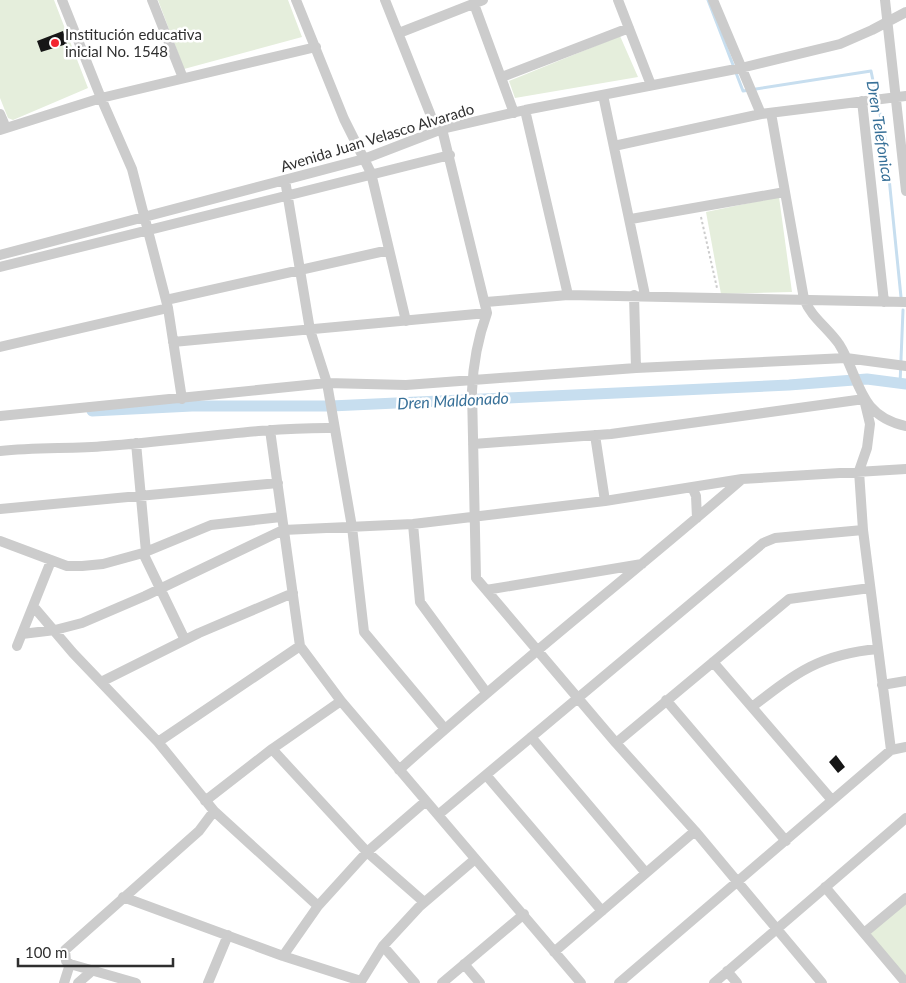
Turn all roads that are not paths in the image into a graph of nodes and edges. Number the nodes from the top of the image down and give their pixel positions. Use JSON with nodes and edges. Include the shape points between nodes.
{"nodes":[{"id":1,"x":62,"y":0,"type":"edge"},
{"id":2,"x":152,"y":0,"type":"edge"},
{"id":3,"x":296,"y":0,"type":"edge"},
{"id":4,"x":385,"y":0,"type":"edge"},
{"id":5,"x":618,"y":0,"type":"edge"},
{"id":6,"x":713,"y":0,"type":"edge"},
{"id":7,"x":885,"y":0,"type":"edge"},
{"id":8,"x":478,"y":2,"type":"edge"},
{"id":9,"x":906,"y":12,"type":"edge"},
{"id":10,"x":887,"y":21,"type":"junction"},
{"id":11,"x":628,"y":28,"type":"junction"},
{"id":12,"x":398,"y":33,"type":"junction"},
{"id":13,"x":316,"y":47,"type":"junction"},
{"id":14,"x":740,"y":68,"type":"junction"},
{"id":15,"x":183,"y":78,"type":"junction"},
{"id":16,"x":502,"y":78,"type":"junction"},
{"id":17,"x":651,"y":85,"type":"junction"},
{"id":18,"x":603,"y":95,"type":"junction"},
{"id":19,"x":906,"y":96,"type":"edge"},
{"id":20,"x":894,"y":97,"type":"junction"},
{"id":21,"x":101,"y":98,"type":"junction"},
{"id":22,"x":862,"y":101,"type":"junction"},
{"id":23,"x":525,"y":110,"type":"junction"},
{"id":24,"x":514,"y":113,"type":"junction"},
{"id":25,"x":0,"y":114,"type":"edge"},
{"id":26,"x":766,"y":114,"type":"junction"},
{"id":27,"x":3,"y":129,"type":"edge"},
{"id":28,"x":440,"y":130,"type":"junction"},
{"id":29,"x":614,"y":146,"type":"junction"},
{"id":30,"x":450,"y":155,"type":"junction"},
{"id":31,"x":364,"y":159,"type":"junction"},
{"id":32,"x":905,"y":172,"type":"edge"},
{"id":33,"x":371,"y":173,"type":"junction"},
{"id":34,"x":285,"y":180,"type":"junction"},
{"id":35,"x":906,"y":191,"type":"edge"},
{"id":36,"x":785,"y":192,"type":"junction"},
{"id":37,"x":287,"y":197,"type":"junction"},
{"id":38,"x":145,"y":217,"type":"junction"},
{"id":39,"x":630,"y":219,"type":"junction"},
{"id":40,"x":149,"y":230,"type":"junction"},
{"id":41,"x":389,"y":250,"type":"junction"},
{"id":42,"x":0,"y":254,"type":"edge"},
{"id":43,"x":0,"y":266,"type":"edge"},
{"id":44,"x":300,"y":272,"type":"junction"},
{"id":45,"x":568,"y":295,"type":"junction"},
{"id":46,"x":634,"y":295,"type":"junction"},
{"id":47,"x":645,"y":295,"type":"junction"},
{"id":48,"x":804,"y":299,"type":"junction"},
{"id":49,"x":884,"y":302,"type":"junction"},
{"id":50,"x":906,"y":302,"type":"edge"},
{"id":51,"x":167,"y":304,"type":"junction"},
{"id":52,"x":487,"y":308,"type":"junction"},
{"id":53,"x":406,"y":321,"type":"junction"},
{"id":54,"x":310,"y":330,"type":"junction"},
{"id":55,"x":173,"y":342,"type":"junction"},
{"id":56,"x":0,"y":347,"type":"edge"},
{"id":57,"x":848,"y":363,"type":"junction"},
{"id":58,"x":906,"y":366,"type":"edge"},
{"id":59,"x":636,"y":368,"type":"junction"},
{"id":60,"x":327,"y":384,"type":"junction"},
{"id":61,"x":472,"y":386,"type":"junction"},
{"id":62,"x":182,"y":399,"type":"junction"},
{"id":63,"x":864,"y":399,"type":"junction"},
{"id":64,"x":0,"y":416,"type":"edge"},
{"id":65,"x":906,"y":426,"type":"edge"},
{"id":66,"x":334,"y":428,"type":"junction"},
{"id":67,"x":270,"y":430,"type":"junction"},
{"id":68,"x":595,"y":435,"type":"junction"},
{"id":69,"x":136,"y":444,"type":"junction"},
{"id":70,"x":473,"y":444,"type":"junction"},
{"id":71,"x":0,"y":451,"type":"edge"},
{"id":72,"x":906,"y":469,"type":"edge"},
{"id":73,"x":859,"y":471,"type":"junction"},
{"id":74,"x":742,"y":480,"type":"junction"},
{"id":75,"x":278,"y":483,"type":"junction"},
{"id":76,"x":692,"y":488,"type":"junction"},
{"id":77,"x":140,"y":496,"type":"junction"},
{"id":78,"x":605,"y":501,"type":"junction"},
{"id":79,"x":0,"y":509,"type":"edge"},
{"id":80,"x":281,"y":518,"type":"junction"},
{"id":81,"x":473,"y":518,"type":"junction"},
{"id":82,"x":697,"y":518,"type":"junction"},
{"id":83,"x":413,"y":524,"type":"junction"},
{"id":84,"x":352,"y":527,"type":"junction"},
{"id":85,"x":283,"y":530,"type":"junction"},
{"id":86,"x":863,"y":530,"type":"junction"},
{"id":87,"x":0,"y":541,"type":"edge"},
{"id":88,"x":144,"y":552,"type":"junction"},
{"id":89,"x":51,"y":562,"type":"junction"},
{"id":90,"x":645,"y":563,"type":"junction"},
{"id":91,"x":870,"y":588,"type":"junction"},
{"id":92,"x":161,"y":589,"type":"junction"},
{"id":93,"x":486,"y":590,"type":"junction"},
{"id":94,"x":292,"y":593,"type":"junction"},
{"id":95,"x":33,"y":606,"type":"junction"},
{"id":96,"x":55,"y":630,"type":"junction"},
{"id":97,"x":22,"y":634,"type":"junction"},
{"id":98,"x":185,"y":640,"type":"junction"},
{"id":99,"x":17,"y":646,"type":"dead end"},
{"id":100,"x":300,"y":646,"type":"junction"},
{"id":101,"x":878,"y":649,"type":"junction"},
{"id":102,"x":537,"y":651,"type":"junction"},
{"id":103,"x":713,"y":662,"type":"junction"},
{"id":104,"x":906,"y":681,"type":"edge"},
{"id":105,"x":101,"y":682,"type":"junction"},
{"id":106,"x":882,"y":685,"type":"junction"},
{"id":107,"x":486,"y":692,"type":"junction"},
{"id":108,"x":578,"y":698,"type":"junction"},
{"id":109,"x":666,"y":700,"type":"junction"},
{"id":110,"x":341,"y":701,"type":"junction"},
{"id":111,"x":752,"y":707,"type":"junction"},
{"id":112,"x":445,"y":728,"type":"junction"},
{"id":113,"x":531,"y":738,"type":"junction"},
{"id":114,"x":158,"y":742,"type":"junction"},
{"id":115,"x":616,"y":743,"type":"junction"},
{"id":116,"x":906,"y":747,"type":"edge"},
{"id":117,"x":272,"y":749,"type":"junction"},
{"id":118,"x":891,"y":750,"type":"junction"},
{"id":119,"x":399,"y":770,"type":"junction"},
{"id":120,"x":486,"y":775,"type":"junction"},
{"id":121,"x":831,"y":799,"type":"junction"},
{"id":122,"x":205,"y":801,"type":"junction"},
{"id":123,"x":426,"y":801,"type":"junction"},
{"id":124,"x":214,"y":811,"type":"junction"},
{"id":125,"x":438,"y":815,"type":"junction"},
{"id":126,"x":906,"y":818,"type":"edge"},
{"id":127,"x":695,"y":831,"type":"junction"},
{"id":128,"x":786,"y":841,"type":"junction"},
{"id":129,"x":367,"y":852,"type":"junction"},
{"id":130,"x":474,"y":860,"type":"junction"},
{"id":131,"x":646,"y":873,"type":"junction"},
{"id":132,"x":736,"y":882,"type":"junction"},
{"id":133,"x":825,"y":887,"type":"junction"},
{"id":134,"x":123,"y":897,"type":"junction"},
{"id":135,"x":906,"y":898,"type":"edge"},
{"id":136,"x":424,"y":902,"type":"junction"},
{"id":137,"x":318,"y":906,"type":"junction"},
{"id":138,"x":602,"y":911,"type":"junction"},
{"id":139,"x":524,"y":914,"type":"junction"},
{"id":140,"x":777,"y":929,"type":"junction"},
{"id":141,"x":864,"y":933,"type":"junction"},
{"id":142,"x":228,"y":935,"type":"junction"},
{"id":143,"x":383,"y":946,"type":"junction"},
{"id":144,"x":554,"y":952,"type":"junction"},
{"id":145,"x":283,"y":956,"type":"junction"},
{"id":146,"x":70,"y":964,"type":"junction"},
{"id":147,"x":464,"y":964,"type":"junction"},
{"id":148,"x":93,"y":970,"type":"junction"},
{"id":149,"x":727,"y":971,"type":"junction"},
{"id":150,"x":361,"y":982,"type":"edge"},
{"id":151,"x":64,"y":983,"type":"edge"},
{"id":152,"x":78,"y":983,"type":"edge"},
{"id":153,"x":136,"y":983,"type":"edge"},
{"id":154,"x":208,"y":983,"type":"edge"},
{"id":155,"x":415,"y":983,"type":"edge"},
{"id":156,"x":442,"y":983,"type":"edge"},
{"id":157,"x":480,"y":983,"type":"edge"},
{"id":158,"x":581,"y":983,"type":"edge"},
{"id":159,"x":618,"y":983,"type":"edge"},
{"id":160,"x":714,"y":983,"type":"edge"},
{"id":161,"x":737,"y":983,"type":"edge"},
{"id":162,"x":822,"y":983,"type":"edge"},
{"id":163,"x":906,"y":983,"type":"edge"}],
"edges":[{"from":1,"to":21,"type":"street"},
{"from":2,"to":15,"type":"street"},
{"from":3,"to":13,"type":"street"},
{"from":4,"to":12,"type":"street"},
{"from":5,"to":11,"type":"street"},
{"from":6,"to":14,"type":"street"},
{"from":7,"to":10,"type":"street"},
{"from":8,"to":12,"type":"street"},
{"from":8,"to":16,"type":"street"},
{"from":9,"to":10,"type":"street","name":"Avenida Juan Velasco Alvarado"},
{"from":10,"to":14,"type":"street","name":"Avenida Juan Velasco Alvarado","via":[[840,44]]},
{"from":10,"to":20,"type":"street"},
{"from":11,"to":16,"type":"street"},
{"from":11,"to":17,"type":"street"},
{"from":12,"to":28,"type":"street"},
{"from":13,"to":15,"type":"street"},
{"from":13,"to":31,"type":"street","via":[[344,119]]},
{"from":14,"to":17,"type":"street","name":"Avenida Juan Velasco Alvarado"},
{"from":14,"to":26,"type":"street"},
{"from":15,"to":21,"type":"street"},
{"from":16,"to":24,"type":"street"},
{"from":17,"to":18,"type":"street","name":"Avenida Juan Velasco Alvarado"},
{"from":18,"to":23,"type":"street","name":"Avenida Juan Velasco Alvarado"},
{"from":18,"to":29,"type":"street"},
{"from":19,"to":20,"type":"street"},
{"from":20,"to":22,"type":"street"},
{"from":20,"to":32,"type":"street"},
{"from":21,"to":27,"type":"street"},
{"from":21,"to":38,"type":"street","via":[[132,169]]},
{"from":22,"to":26,"type":"street"},
{"from":22,"to":49,"type":"street"},
{"from":23,"to":24,"type":"street","name":"Avenida Juan Velasco Alvarado"},
{"from":23,"to":45,"type":"street"},
{"from":24,"to":28,"type":"street","name":"Avenida Juan Velasco Alvarado"},
{"from":25,"to":27,"type":"street"},
{"from":26,"to":29,"type":"street"},
{"from":26,"to":36,"type":"street"},
{"from":28,"to":30,"type":"street"},
{"from":28,"to":31,"type":"street","name":"Avenida Juan Velasco Alvarado"},
{"from":29,"to":39,"type":"street"},
{"from":30,"to":33,"type":"street"},
{"from":30,"to":52,"type":"street"},
{"from":31,"to":33,"type":"street"},
{"from":31,"to":34,"type":"street","name":"Avenida Juan Velasco Alvarado"},
{"from":32,"to":35,"type":"street"},
{"from":33,"to":37,"type":"street"},
{"from":33,"to":41,"type":"street"},
{"from":34,"to":37,"type":"street"},
{"from":34,"to":38,"type":"street","name":"Avenida Juan Velasco Alvarado"},
{"from":36,"to":39,"type":"street"},
{"from":36,"to":48,"type":"street"},
{"from":37,"to":40,"type":"street"},
{"from":37,"to":44,"type":"street"},
{"from":38,"to":40,"type":"street"},
{"from":38,"to":42,"type":"street","name":"Avenida Juan Velasco Alvarado"},
{"from":39,"to":47,"type":"street"},
{"from":40,"to":43,"type":"street"},
{"from":40,"to":51,"type":"street"},
{"from":41,"to":44,"type":"street"},
{"from":41,"to":53,"type":"street"},
{"from":44,"to":51,"type":"street"},
{"from":44,"to":54,"type":"street"},
{"from":45,"to":46,"type":"street"},
{"from":45,"to":52,"type":"street"},
{"from":46,"to":47,"type":"street"},
{"from":46,"to":59,"type":"street"},
{"from":47,"to":48,"type":"street"},
{"from":48,"to":49,"type":"street"},
{"from":48,"to":57,"type":"street","via":[[813,315],[839,344]]},
{"from":49,"to":50,"type":"street"},
{"from":51,"to":55,"type":"street"},
{"from":51,"to":56,"type":"street"},
{"from":52,"to":53,"type":"street"},
{"from":52,"to":61,"type":"street"},
{"from":53,"to":54,"type":"street"},
{"from":54,"to":55,"type":"street"},
{"from":54,"to":60,"type":"street"},
{"from":55,"to":62,"type":"street"},
{"from":57,"to":58,"type":"street"},
{"from":57,"to":59,"type":"street"},
{"from":57,"to":63,"type":"street"},
{"from":59,"to":61,"type":"street"},
{"from":60,"to":61,"type":"street"},
{"from":60,"to":62,"type":"street"},
{"from":60,"to":66,"type":"street"},
{"from":61,"to":70,"type":"street"},
{"from":62,"to":64,"type":"street"},
{"from":63,"to":65,"type":"street","via":[[880,414]]},
{"from":63,"to":68,"type":"street"},
{"from":63,"to":73,"type":"street","via":[[870,424],[867,448]]},
{"from":66,"to":67,"type":"street"},
{"from":66,"to":84,"type":"street"},
{"from":67,"to":69,"type":"street"},
{"from":67,"to":75,"type":"street"},
{"from":68,"to":70,"type":"street"},
{"from":68,"to":78,"type":"street"},
{"from":69,"to":71,"type":"street"},
{"from":69,"to":77,"type":"street"},
{"from":70,"to":81,"type":"street"},
{"from":72,"to":73,"type":"street"},
{"from":73,"to":74,"type":"street"},
{"from":73,"to":86,"type":"street"},
{"from":74,"to":76,"type":"street"},
{"from":74,"to":82,"type":"street"},
{"from":75,"to":77,"type":"street"},
{"from":75,"to":80,"type":"street"},
{"from":76,"to":78,"type":"street"},
{"from":76,"to":82,"type":"street","via":[[696,496]]},
{"from":77,"to":79,"type":"street"},
{"from":77,"to":88,"type":"street"},
{"from":78,"to":81,"type":"street"},
{"from":80,"to":85,"type":"street"},
{"from":80,"to":88,"type":"street","via":[[211,525]]},
{"from":81,"to":83,"type":"street"},
{"from":81,"to":93,"type":"street","via":[[476,578]]},
{"from":82,"to":90,"type":"street"},
{"from":83,"to":84,"type":"street"},
{"from":83,"to":107,"type":"street","via":[[420,602]]},
{"from":84,"to":85,"type":"street"},
{"from":84,"to":112,"type":"street","via":[[364,632]]},
{"from":85,"to":92,"type":"street"},
{"from":85,"to":94,"type":"street"},
{"from":86,"to":91,"type":"street"},
{"from":86,"to":108,"type":"street","via":[[768,540]]},
{"from":87,"to":89,"type":"street"},
{"from":88,"to":89,"type":"street","via":[[103,564],[67,566]]},
{"from":88,"to":92,"type":"street"},
{"from":89,"to":95,"type":"street"},
{"from":90,"to":93,"type":"street"},
{"from":90,"to":102,"type":"street"},
{"from":91,"to":101,"type":"street"},
{"from":91,"to":103,"type":"street","via":[[789,598]]},
{"from":92,"to":96,"type":"street","via":[[82,623]]},
{"from":92,"to":98,"type":"street"},
{"from":93,"to":102,"type":"street"},
{"from":94,"to":98,"type":"street"},
{"from":94,"to":100,"type":"street"},
{"from":95,"to":96,"type":"street"},
{"from":95,"to":97,"type":"street"},
{"from":96,"to":97,"type":"street"},
{"from":96,"to":105,"type":"street"},
{"from":97,"to":99,"type":"street"},
{"from":98,"to":105,"type":"street"},
{"from":100,"to":110,"type":"street"},
{"from":100,"to":114,"type":"street"},
{"from":101,"to":106,"type":"street"},
{"from":101,"to":111,"type":"street","via":[[850,652],[813,664]]},
{"from":102,"to":107,"type":"street"},
{"from":102,"to":108,"type":"street"},
{"from":103,"to":109,"type":"street"},
{"from":103,"to":111,"type":"street"},
{"from":104,"to":106,"type":"street"},
{"from":105,"to":114,"type":"street"},
{"from":106,"to":118,"type":"street"},
{"from":107,"to":112,"type":"street"},
{"from":108,"to":113,"type":"street"},
{"from":108,"to":115,"type":"street"},
{"from":109,"to":115,"type":"street"},
{"from":109,"to":128,"type":"street"},
{"from":110,"to":117,"type":"street"},
{"from":110,"to":119,"type":"street"},
{"from":111,"to":121,"type":"street"},
{"from":112,"to":119,"type":"street"},
{"from":113,"to":120,"type":"street"},
{"from":113,"to":131,"type":"street"},
{"from":114,"to":122,"type":"street"},
{"from":115,"to":127,"type":"street"},
{"from":116,"to":118,"type":"street"},
{"from":117,"to":122,"type":"street"},
{"from":117,"to":129,"type":"street"},
{"from":118,"to":121,"type":"street"},
{"from":119,"to":123,"type":"street"},
{"from":120,"to":125,"type":"street"},
{"from":120,"to":138,"type":"street"},
{"from":121,"to":128,"type":"street"},
{"from":122,"to":124,"type":"street"},
{"from":123,"to":125,"type":"street"},
{"from":123,"to":129,"type":"street"},
{"from":124,"to":134,"type":"street","via":[[199,832]]},
{"from":124,"to":137,"type":"street"},
{"from":125,"to":130,"type":"street"},
{"from":126,"to":133,"type":"street"},
{"from":127,"to":131,"type":"street"},
{"from":127,"to":132,"type":"street"},
{"from":128,"to":132,"type":"street"},
{"from":129,"to":136,"type":"street"},
{"from":129,"to":137,"type":"street"},
{"from":130,"to":136,"type":"street"},
{"from":130,"to":139,"type":"street"},
{"from":131,"to":138,"type":"street"},
{"from":132,"to":140,"type":"street"},
{"from":132,"to":159,"type":"street"},
{"from":133,"to":140,"type":"street"},
{"from":133,"to":141,"type":"street"},
{"from":134,"to":142,"type":"street"},
{"from":134,"to":146,"type":"street","via":[[70,945],[64,955]]},
{"from":135,"to":141,"type":"street"},
{"from":136,"to":143,"type":"street"},
{"from":137,"to":145,"type":"street"},
{"from":138,"to":144,"type":"street"},
{"from":139,"to":144,"type":"street"},
{"from":139,"to":147,"type":"street"},
{"from":140,"to":149,"type":"street"},
{"from":140,"to":162,"type":"street"},
{"from":141,"to":163,"type":"street"},
{"from":142,"to":145,"type":"street"},
{"from":142,"to":154,"type":"street"},
{"from":143,"to":150,"type":"street"},
{"from":143,"to":155,"type":"street"},
{"from":144,"to":158,"type":"street"},
{"from":145,"to":150,"type":"street"},
{"from":146,"to":148,"type":"street"},
{"from":146,"to":151,"type":"street"},
{"from":147,"to":156,"type":"street"},
{"from":147,"to":157,"type":"street"},
{"from":148,"to":152,"type":"street"},
{"from":148,"to":153,"type":"street"},
{"from":149,"to":160,"type":"street"},
{"from":149,"to":161,"type":"street"}]}
